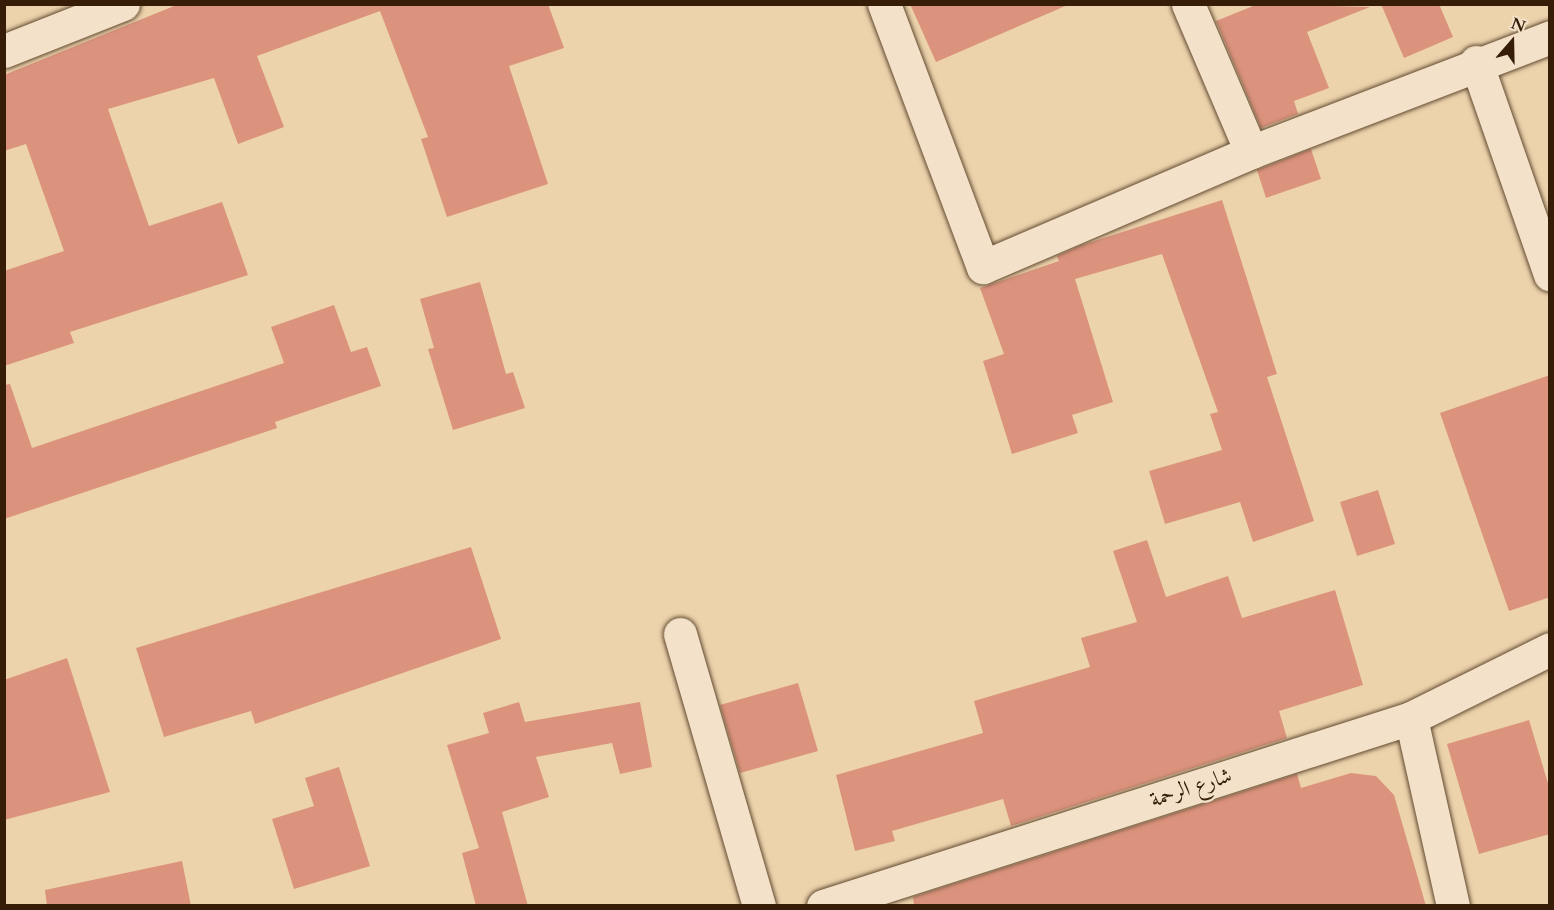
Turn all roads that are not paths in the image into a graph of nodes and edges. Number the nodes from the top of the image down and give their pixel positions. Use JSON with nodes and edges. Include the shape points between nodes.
{"nodes":[{"id":1,"x":123,"y":4,"type":"edge"},
{"id":2,"x":884,"y":4,"type":"edge"},
{"id":3,"x":1188,"y":4,"type":"edge"},
{"id":4,"x":1550,"y":37,"type":"edge"},
{"id":5,"x":4,"y":51,"type":"edge"},
{"id":6,"x":1476,"y":62,"type":"junction"},
{"id":7,"x":1251,"y":152,"type":"junction"},
{"id":8,"x":1550,"y":274,"type":"edge"},
{"id":9,"x":680,"y":634,"type":"dead end"},
{"id":10,"x":1550,"y":649,"type":"edge"},
{"id":11,"x":1411,"y":718,"type":"junction"},
{"id":12,"x":759,"y":906,"type":"edge"},
{"id":13,"x":823,"y":906,"type":"edge"},
{"id":14,"x":1453,"y":906,"type":"edge"}],
"edges":[{"from":1,"to":5,"type":"street"},
{"from":2,"to":7,"type":"street","via":[[983,267]]},
{"from":3,"to":7,"type":"street"},
{"from":4,"to":6,"type":"street"},
{"from":6,"to":7,"type":"street"},
{"from":6,"to":8,"type":"street"},
{"from":9,"to":12,"type":"street"},
{"from":10,"to":11,"type":"street","name":"شارع الرحمة"},
{"from":11,"to":13,"type":"street","name":"شارع الرحمة"},
{"from":11,"to":14,"type":"street"}]}
